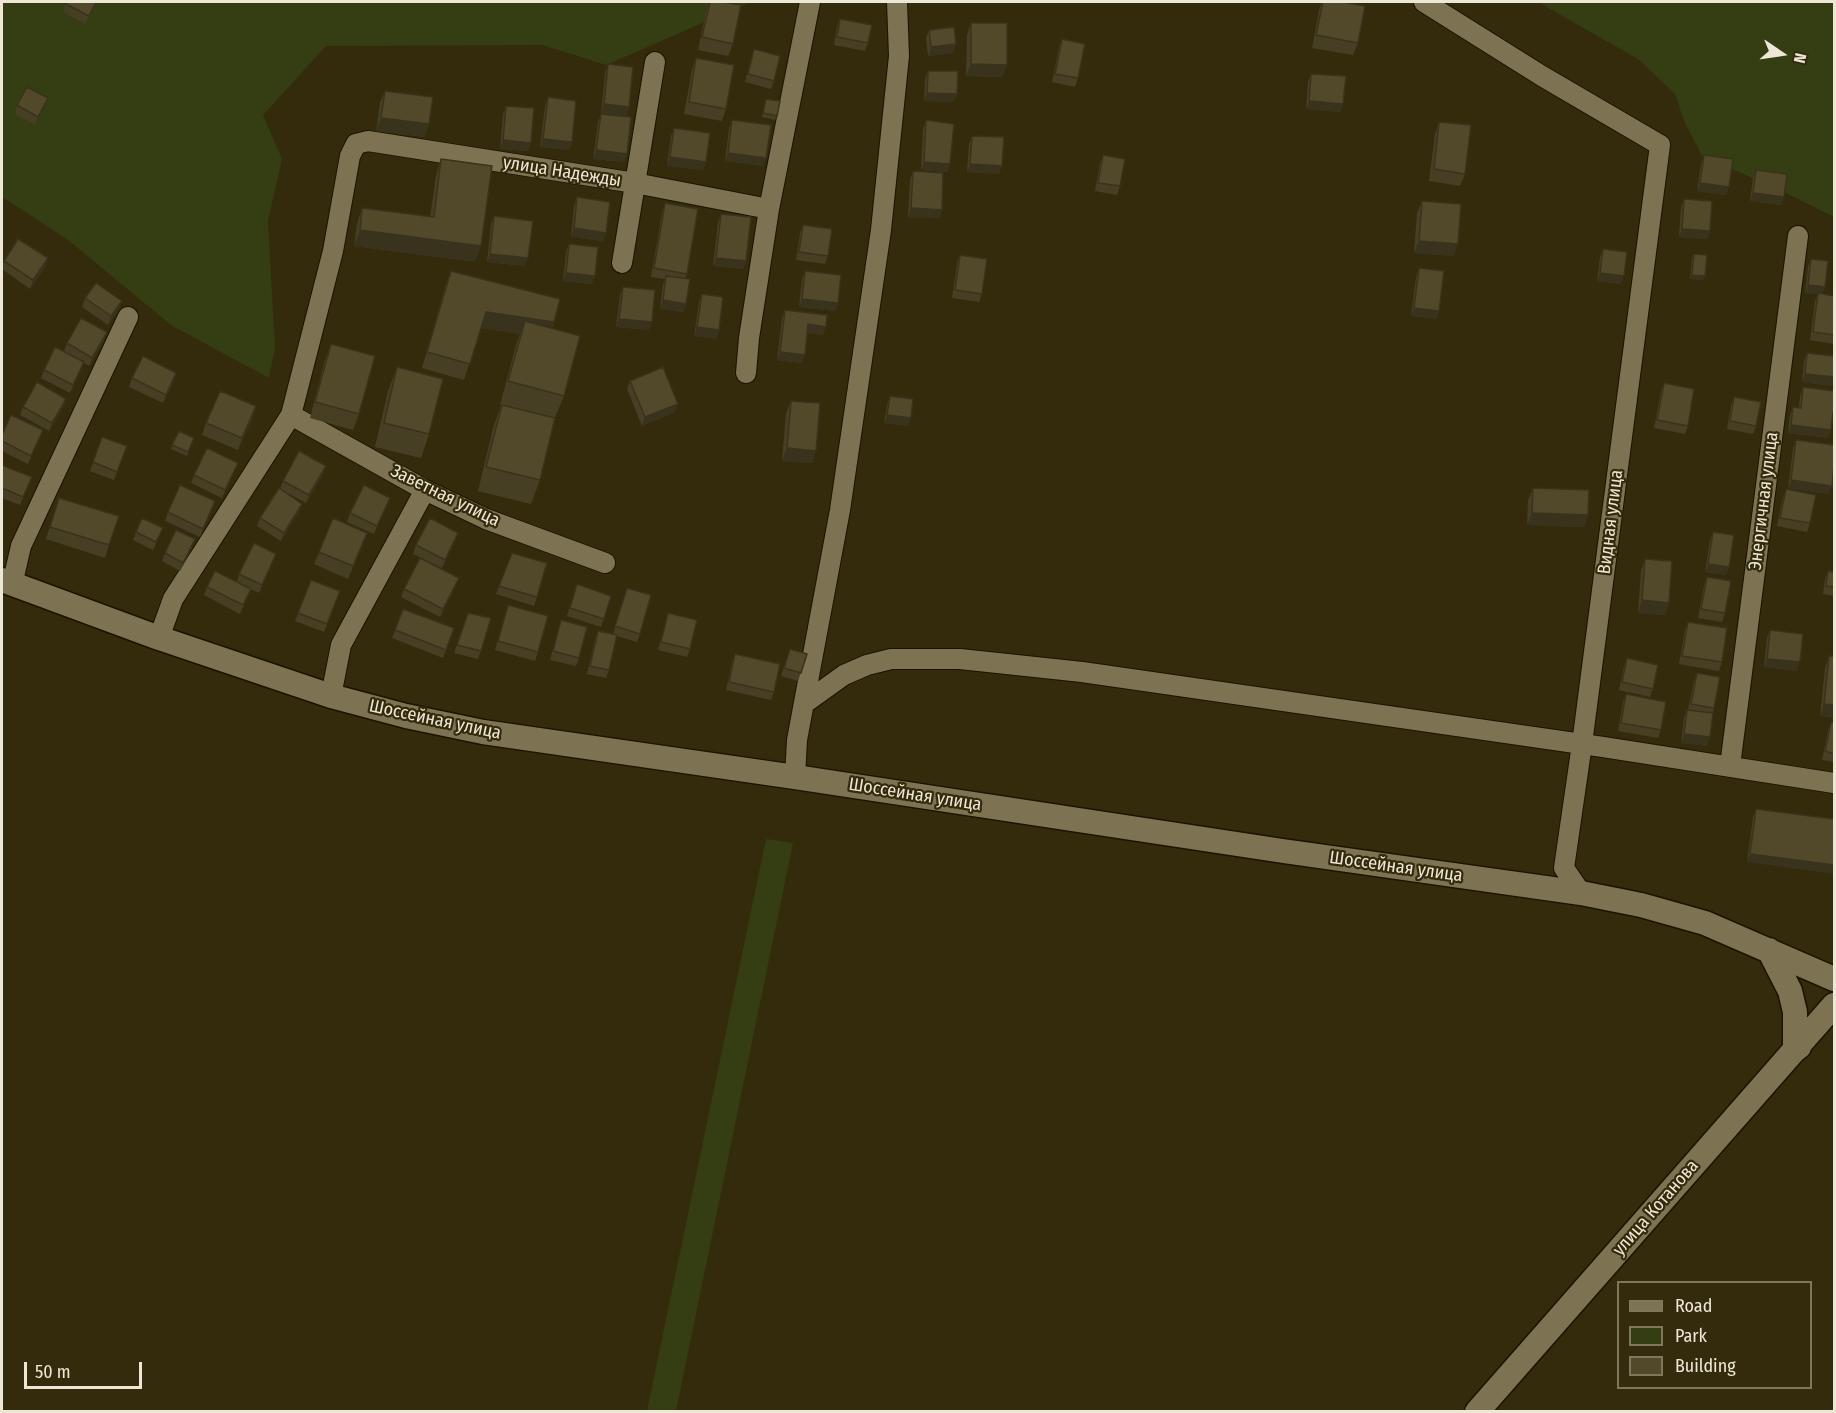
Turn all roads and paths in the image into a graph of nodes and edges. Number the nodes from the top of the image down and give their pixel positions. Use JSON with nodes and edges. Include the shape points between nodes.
{"nodes":[{"id":1,"x":810,"y":2,"type":"edge"},
{"id":2,"x":897,"y":2,"type":"edge"},
{"id":3,"x":1425,"y":2,"type":"edge"},
{"id":4,"x":655,"y":62,"type":"dead end"},
{"id":5,"x":635,"y":183,"type":"junction"},
{"id":6,"x":769,"y":209,"type":"junction"},
{"id":7,"x":1798,"y":236,"type":"dead end"},
{"id":8,"x":622,"y":263,"type":"dead end"},
{"id":9,"x":128,"y":317,"type":"dead end"},
{"id":10,"x":746,"y":374,"type":"dead end"},
{"id":11,"x":291,"y":415,"type":"junction"},
{"id":12,"x":425,"y":490,"type":"junction"},
{"id":13,"x":605,"y":562,"type":"dead end"},
{"id":14,"x":7,"y":582,"type":"edge"},
{"id":15,"x":159,"y":638,"type":"junction"},
{"id":16,"x":331,"y":696,"type":"junction"},
{"id":17,"x":805,"y":703,"type":"junction"},
{"id":18,"x":1582,"y":744,"type":"junction"},
{"id":19,"x":1730,"y":766,"type":"junction"},
{"id":20,"x":795,"y":777,"type":"junction"},
{"id":21,"x":1834,"y":783,"type":"edge"},
{"id":22,"x":1581,"y":893,"type":"junction"},
{"id":23,"x":1769,"y":950,"type":"junction"},
{"id":24,"x":1834,"y":979,"type":"edge"},
{"id":25,"x":1834,"y":1005,"type":"edge"},
{"id":26,"x":1834,"y":1025,"type":"edge"},
{"id":27,"x":1795,"y":1050,"type":"junction"},
{"id":28,"x":1477,"y":1412,"type":"edge"}],
"edges":[{"from":1,"to":6,"type":"street"},
{"from":2,"to":17,"type":"street","via":[[899,56],[881,230],[840,510]]},
{"from":3,"to":18,"type":"street","name":"Видная улица","via":[[1660,145]]},
{"from":4,"to":5,"type":"street"},
{"from":5,"to":6,"type":"street","name":"улица Надежды"},
{"from":5,"to":8,"type":"street"},
{"from":5,"to":11,"type":"street","name":"улица Надежды","via":[[368,141],[356,144],[350,156],[333,251]]},
{"from":6,"to":10,"type":"street"},
{"from":7,"to":19,"type":"street","name":"Энергичная улица"},
{"from":9,"to":14,"type":"street"},
{"from":11,"to":12,"type":"street","name":"Заветная улица"},
{"from":11,"to":15,"type":"street","via":[[173,598]]},
{"from":12,"to":13,"type":"street","name":"Заветная улица","via":[[486,519]]},
{"from":12,"to":16,"type":"street","via":[[341,645]]},
{"from":14,"to":15,"type":"street","name":"Шоссейная улица"},
{"from":15,"to":16,"type":"street","name":"Шоссейная улица"},
{"from":16,"to":20,"type":"street","name":"Шоссейная улица","via":[[483,732]]},
{"from":17,"to":18,"type":"street","via":[[844,675],[867,665],[891,659],[960,659],[1082,672]]},
{"from":17,"to":20,"type":"street"},
{"from":18,"to":19,"type":"street"},
{"from":18,"to":22,"type":"street","name":"Видная улица","via":[[1564,868]]},
{"from":19,"to":21,"type":"street"},
{"from":20,"to":22,"type":"street","name":"Шоссейная улица"},
{"from":22,"to":23,"type":"street","name":"Шоссейная улица","via":[[1641,904],[1705,923]]},
{"from":23,"to":24,"type":"street","name":"Шоссейная улица"},
{"from":23,"to":27,"type":"street","via":[[1790,991],[1795,1012]]},
{"from":25,"to":27,"type":"street","name":"улица Котанова"},
{"from":26,"to":27,"type":"street"},
{"from":27,"to":28,"type":"street","name":"улица Котанова"}]}
